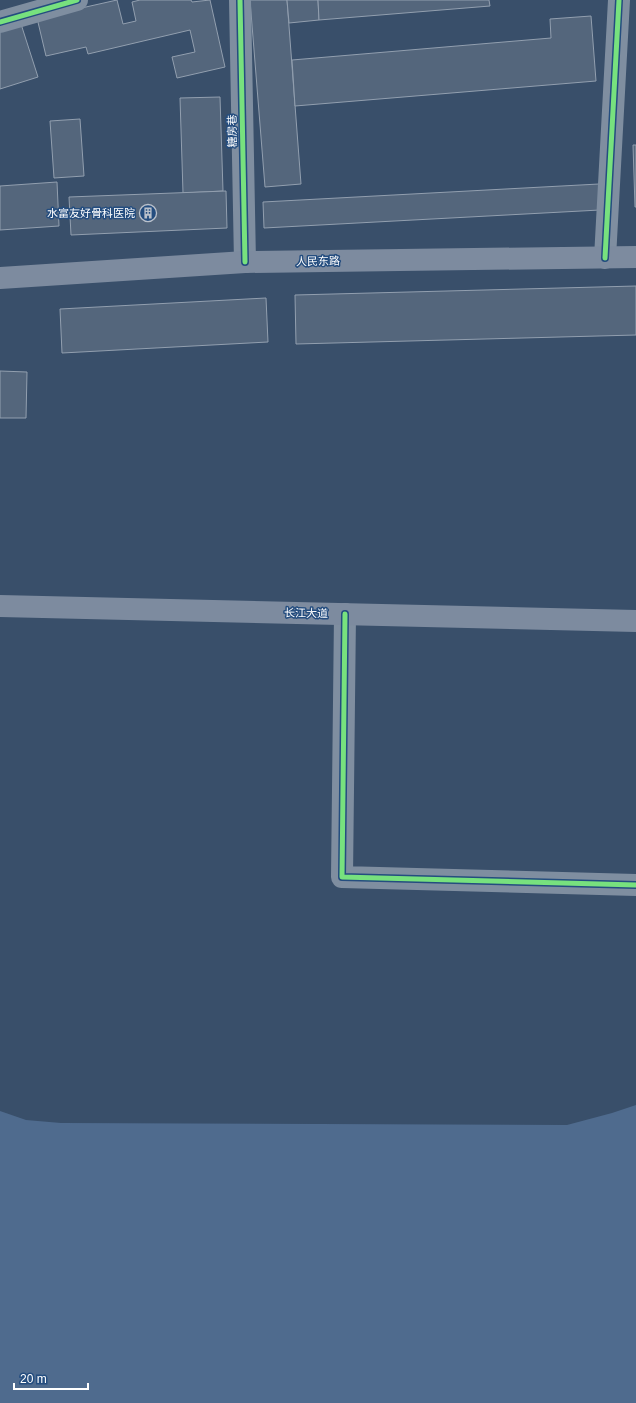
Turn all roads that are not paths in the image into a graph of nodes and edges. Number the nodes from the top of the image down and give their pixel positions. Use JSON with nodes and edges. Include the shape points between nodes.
{"nodes":[{"id":1,"x":77,"y":0,"type":"edge"},
{"id":2,"x":240,"y":0,"type":"edge"},
{"id":3,"x":619,"y":0,"type":"edge"},
{"id":4,"x":0,"y":22,"type":"edge"},
{"id":5,"x":636,"y":257,"type":"edge"},
{"id":6,"x":605,"y":258,"type":"junction"},
{"id":7,"x":245,"y":262,"type":"junction"},
{"id":8,"x":0,"y":278,"type":"edge"},
{"id":9,"x":0,"y":606,"type":"edge"},
{"id":10,"x":345,"y":614,"type":"junction"},
{"id":11,"x":636,"y":621,"type":"edge"},
{"id":12,"x":636,"y":885,"type":"edge"}],
"edges":[{"from":1,"to":4,"type":"street"},
{"from":2,"to":7,"type":"street","name":"糖房巷"},
{"from":3,"to":6,"type":"street"},
{"from":5,"to":6,"type":"main road","name":"人民东路"},
{"from":6,"to":7,"type":"main road","name":"人民东路"},
{"from":7,"to":8,"type":"main road","name":"人民东路"},
{"from":9,"to":10,"type":"main road","name":"长江大道"},
{"from":10,"to":11,"type":"main road","name":"长江大道"},
{"from":10,"to":12,"type":"street","via":[[342,877]]}]}
